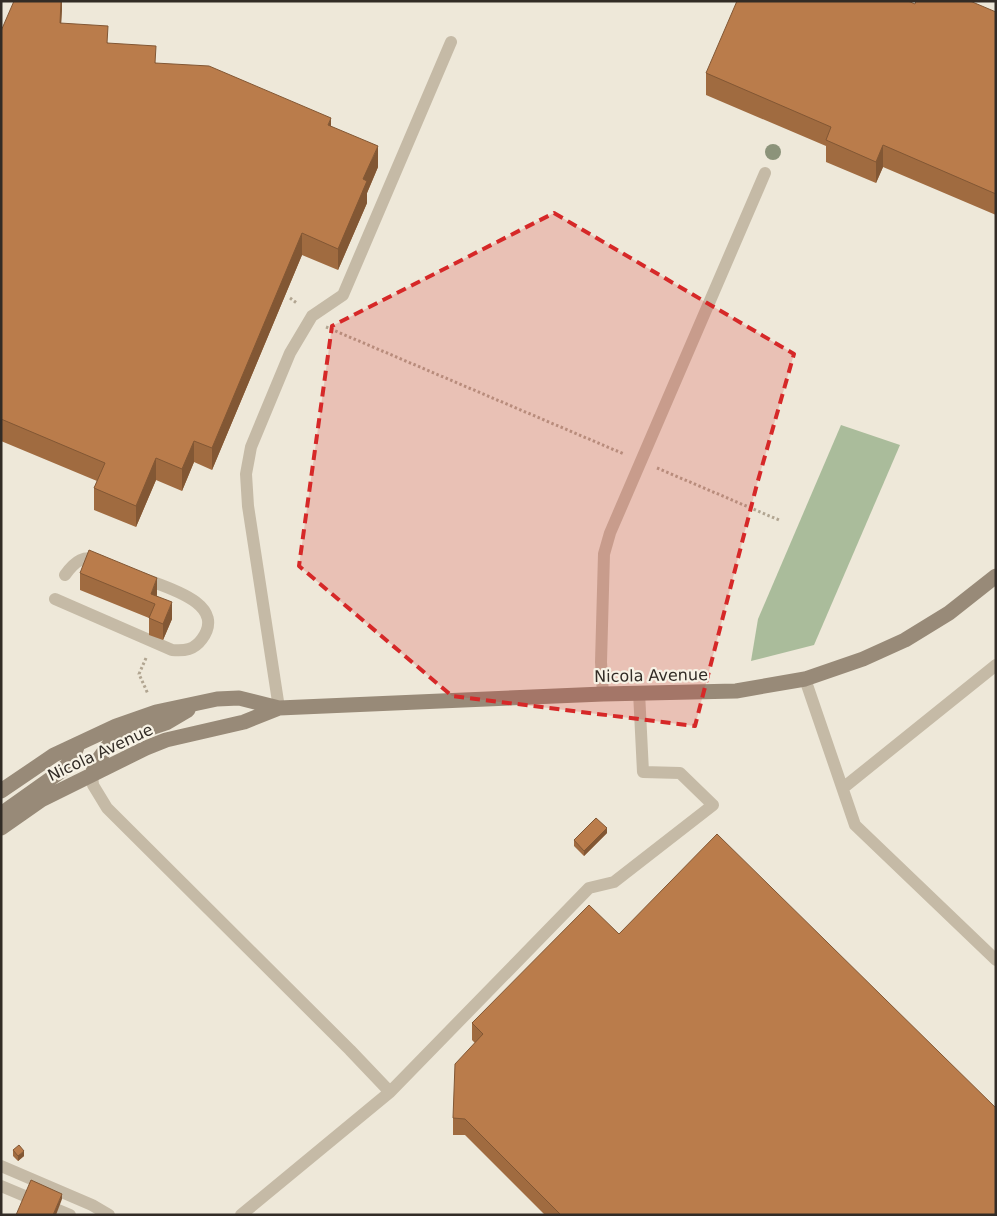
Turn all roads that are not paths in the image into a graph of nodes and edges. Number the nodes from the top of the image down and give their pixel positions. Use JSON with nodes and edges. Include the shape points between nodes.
{"nodes":[{"id":1,"x":451,"y":42,"type":"dead end"},
{"id":2,"x":765,"y":173,"type":"dead end"},
{"id":3,"x":112,"y":565,"type":"edge"},
{"id":4,"x":130,"y":572,"type":"edge"},
{"id":5,"x":65,"y":575,"type":"dead end"},
{"id":6,"x":996,"y":576,"type":"edge"},
{"id":7,"x":55,"y":599,"type":"dead end"},
{"id":8,"x":996,"y":665,"type":"edge"},
{"id":9,"x":805,"y":680,"type":"junction"},
{"id":10,"x":639,"y":692,"type":"junction"},
{"id":11,"x":603,"y":694,"type":"junction"},
{"id":12,"x":201,"y":703,"type":"junction"},
{"id":13,"x":279,"y":708,"type":"junction"},
{"id":14,"x":78,"y":744,"type":"junction"},
{"id":15,"x":92,"y":774,"type":"junction"},
{"id":16,"x":843,"y":788,"type":"junction"},
{"id":17,"x":1,"y":791,"type":"edge"},
{"id":18,"x":1,"y":814,"type":"edge"},
{"id":19,"x":1,"y":828,"type":"edge"},
{"id":20,"x":996,"y":960,"type":"edge"},
{"id":21,"x":390,"y":1092,"type":"junction"},
{"id":22,"x":1,"y":1166,"type":"edge"},
{"id":23,"x":1,"y":1186,"type":"edge"},
{"id":24,"x":70,"y":1215,"type":"edge"},
{"id":25,"x":109,"y":1215,"type":"edge"},
{"id":26,"x":241,"y":1215,"type":"edge"}],
"edges":[{"from":1,"to":13,"type":"lane","via":[[343,295],[312,316],[290,353],[251,448],[246,474],[248,506]]},
{"from":2,"to":11,"type":"lane","via":[[610,533],[604,554],[600,662]]},
{"from":3,"to":5,"type":"lane","via":[[94,558],[83,558]]},
{"from":4,"to":7,"type":"lane","via":[[193,598],[202,607],[208,618],[206,633],[198,645],[186,651],[172,650]]},
{"from":6,"to":9,"type":"street","name":"Nicola Avenue","via":[[949,613],[905,640]]},
{"from":8,"to":16,"type":"lane"},
{"from":9,"to":10,"type":"street","name":"Nicola Avenue","via":[[736,691]]},
{"from":9,"to":16,"type":"lane"},
{"from":10,"to":11,"type":"street","name":"Nicola Avenue"},
{"from":10,"to":21,"type":"lane","via":[[643,772],[680,773],[713,805],[614,882],[589,888]]},
{"from":11,"to":13,"type":"street","name":"Nicola Avenue"},
{"from":12,"to":13,"type":"street","name":"Nicola Avenue","via":[[239,698]]},
{"from":12,"to":14,"type":"street","name":"Nicola Avenue","via":[[156,712]]},
{"from":12,"to":15,"type":"street","via":[[166,723],[108,746]]},
{"from":13,"to":15,"type":"street","name":"Nicola Avenue","via":[[244,722],[166,740]]},
{"from":14,"to":17,"type":"street","name":"Nicola Avenue","via":[[54,755]]},
{"from":14,"to":18,"type":"street","via":[[72,760],[60,772]]},
{"from":15,"to":19,"type":"street","name":"Nicola Avenue","via":[[41,800]]},
{"from":15,"to":21,"type":"lane","via":[[93,785],[107,808]]},
{"from":16,"to":20,"type":"lane","via":[[855,825]]},
{"from":21,"to":26,"type":"lane"},
{"from":22,"to":25,"type":"lane","via":[[92,1204]]},
{"from":23,"to":24,"type":"lane"}]}
